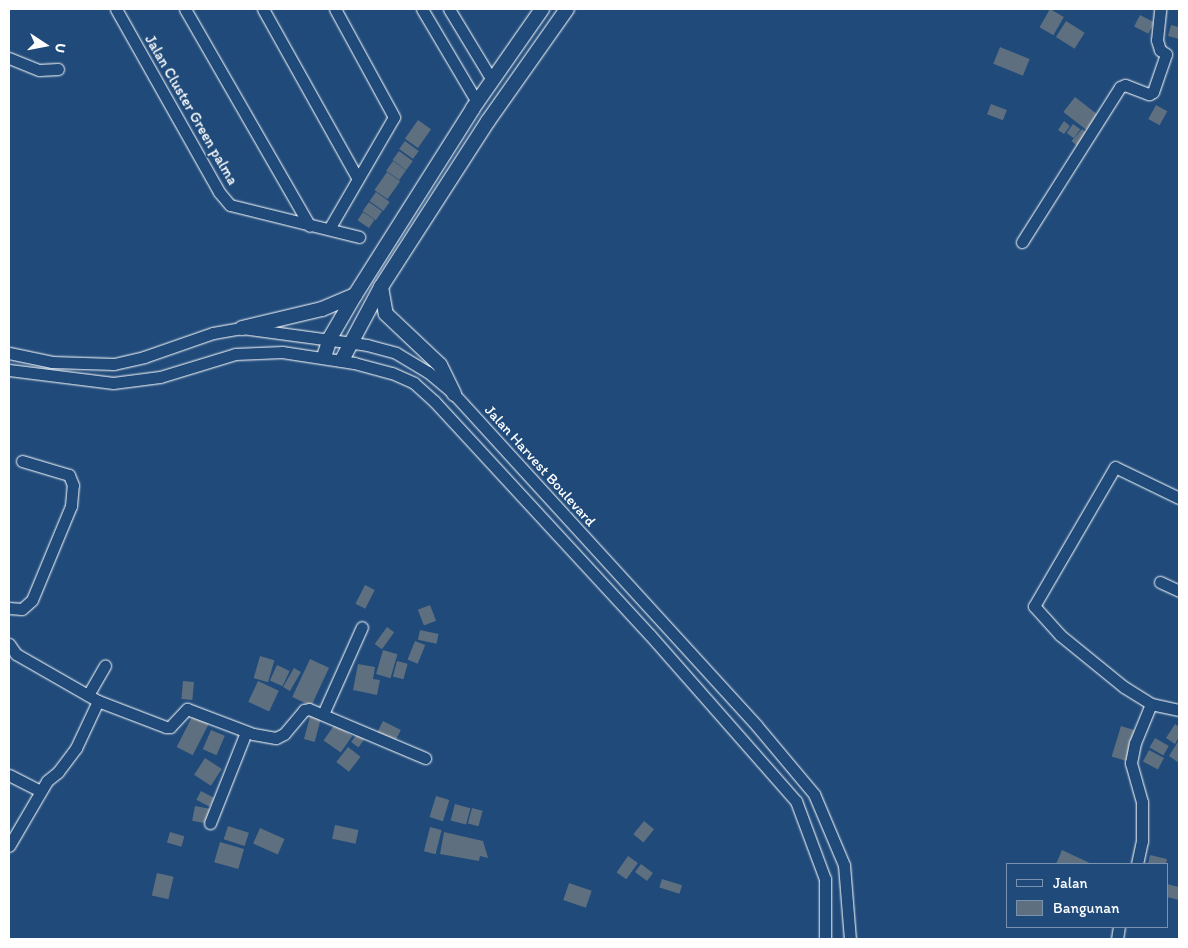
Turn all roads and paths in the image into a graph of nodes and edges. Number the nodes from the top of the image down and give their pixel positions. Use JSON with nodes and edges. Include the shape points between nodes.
{"nodes":[{"id":1,"x":116,"y":9,"type":"edge"},
{"id":2,"x":185,"y":9,"type":"edge"},
{"id":3,"x":263,"y":9,"type":"edge"},
{"id":4,"x":335,"y":9,"type":"edge"},
{"id":5,"x":422,"y":9,"type":"edge"},
{"id":6,"x":449,"y":9,"type":"edge"},
{"id":7,"x":542,"y":9,"type":"edge"},
{"id":8,"x":567,"y":9,"type":"edge"},
{"id":9,"x":1160,"y":9,"type":"edge"},
{"id":10,"x":9,"y":58,"type":"edge"},
{"id":11,"x":58,"y":69,"type":"dead end"},
{"id":12,"x":492,"y":80,"type":"junction"},
{"id":13,"x":477,"y":102,"type":"junction"},
{"id":14,"x":357,"y":177,"type":"junction"},
{"id":15,"x":310,"y":226,"type":"junction"},
{"id":16,"x":328,"y":229,"type":"junction"},
{"id":17,"x":359,"y":237,"type":"dead end"},
{"id":18,"x":1022,"y":242,"type":"dead end"},
{"id":19,"x":381,"y":287,"type":"junction"},
{"id":20,"x":355,"y":295,"type":"junction"},
{"id":21,"x":242,"y":328,"type":"junction"},
{"id":22,"x":330,"y":338,"type":"junction"},
{"id":23,"x":350,"y":341,"type":"junction"},
{"id":24,"x":9,"y":353,"type":"edge"},
{"id":25,"x":324,"y":357,"type":"junction"},
{"id":26,"x":342,"y":360,"type":"junction"},
{"id":27,"x":9,"y":370,"type":"edge"},
{"id":28,"x":454,"y":394,"type":"junction"},
{"id":29,"x":22,"y":462,"type":"dead end"},
{"id":30,"x":1179,"y":498,"type":"edge"},
{"id":31,"x":617,"y":573,"type":"junction"},
{"id":32,"x":1160,"y":582,"type":"dead end"},
{"id":33,"x":603,"y":586,"type":"junction"},
{"id":34,"x":1179,"y":591,"type":"edge"},
{"id":35,"x":9,"y":608,"type":"edge"},
{"id":36,"x":362,"y":627,"type":"dead end"},
{"id":37,"x":9,"y":644,"type":"edge"},
{"id":38,"x":105,"y":664,"type":"dead end"},
{"id":39,"x":93,"y":698,"type":"junction"},
{"id":40,"x":1150,"y":704,"type":"junction"},
{"id":41,"x":1179,"y":710,"type":"edge"},
{"id":42,"x":323,"y":714,"type":"junction"},
{"id":43,"x":246,"y":732,"type":"junction"},
{"id":44,"x":425,"y":758,"type":"dead end"},
{"id":45,"x":10,"y":775,"type":"edge"},
{"id":46,"x":40,"y":791,"type":"junction"},
{"id":47,"x":210,"y":823,"type":"dead end"},
{"id":48,"x":9,"y":846,"type":"edge"},
{"id":49,"x":1137,"y":863,"type":"edge"},
{"id":50,"x":825,"y":939,"type":"edge"},
{"id":51,"x":850,"y":939,"type":"edge"}],
"edges":[{"from":1,"to":15,"type":"street","name":"Jalan Cluster Green palma","via":[[219,192],[230,205]]},
{"from":2,"to":15,"type":"street"},
{"from":3,"to":14,"type":"street"},
{"from":4,"to":14,"type":"street","via":[[394,117]]},
{"from":5,"to":13,"type":"street"},
{"from":6,"to":12,"type":"street"},
{"from":7,"to":12,"type":"street"},
{"from":8,"to":19,"type":"street","via":[[488,121]]},
{"from":9,"to":18,"type":"street","via":[[1157,40],[1160,50],[1166,54],[1154,92],[1148,94],[1125,84],[1120,87]]},
{"from":10,"to":11,"type":"street","via":[[39,70]]},
{"from":12,"to":13,"type":"street"},
{"from":13,"to":20,"type":"street"},
{"from":14,"to":16,"type":"street"},
{"from":15,"to":16,"type":"street","name":"Jalan Cluster Green palma"},
{"from":16,"to":17,"type":"street","name":"Jalan Cluster Green palma"},
{"from":19,"to":23,"type":"street"},
{"from":19,"to":28,"type":"street","via":[[386,314],[440,365]]},
{"from":20,"to":21,"type":"street","via":[[322,309]]},
{"from":20,"to":22,"type":"street"},
{"from":21,"to":22,"type":"street","name":"Jalan Harvest Boulevard"},
{"from":21,"to":24,"type":"street","name":"Jalan Harvest Boulevard","via":[[213,333],[114,364],[52,362]]},
{"from":22,"to":23,"type":"street","name":"Jalan Harvest Boulevard"},
{"from":22,"to":25,"type":"street"},
{"from":23,"to":26,"type":"street"},
{"from":23,"to":28,"type":"street","name":"Jalan Harvest Boulevard","via":[[396,354]]},
{"from":25,"to":26,"type":"street"},
{"from":25,"to":27,"type":"street","via":[[282,352],[235,354],[160,377],[113,383]]},
{"from":26,"to":33,"type":"street","via":[[392,372],[414,383],[434,400]]},
{"from":28,"to":31,"type":"street","name":"Jalan Harvest Boulevard"},
{"from":29,"to":35,"type":"street","via":[[69,475],[73,485],[71,506],[32,600],[22,609]]},
{"from":30,"to":40,"type":"street","via":[[1115,467],[1034,604],[1060,635]]},
{"from":31,"to":33,"type":"street"},
{"from":31,"to":51,"type":"street","name":"Jalan Harvest Boulevard","via":[[757,726],[814,794],[844,866]]},
{"from":32,"to":34,"type":"street"},
{"from":33,"to":50,"type":"street","via":[[796,801],[825,879]]},
{"from":36,"to":42,"type":"street"},
{"from":37,"to":39,"type":"street","via":[[16,654]]},
{"from":38,"to":39,"type":"street"},
{"from":39,"to":43,"type":"street","via":[[168,727],[187,709]]},
{"from":39,"to":46,"type":"street","via":[[76,748]]},
{"from":40,"to":41,"type":"street"},
{"from":40,"to":49,"type":"street","via":[[1131,763],[1142,802],[1142,841]]},
{"from":42,"to":43,"type":"street","via":[[306,709],[279,737]]},
{"from":42,"to":44,"type":"street"},
{"from":43,"to":47,"type":"street"},
{"from":45,"to":46,"type":"street"},
{"from":46,"to":48,"type":"street"}]}
